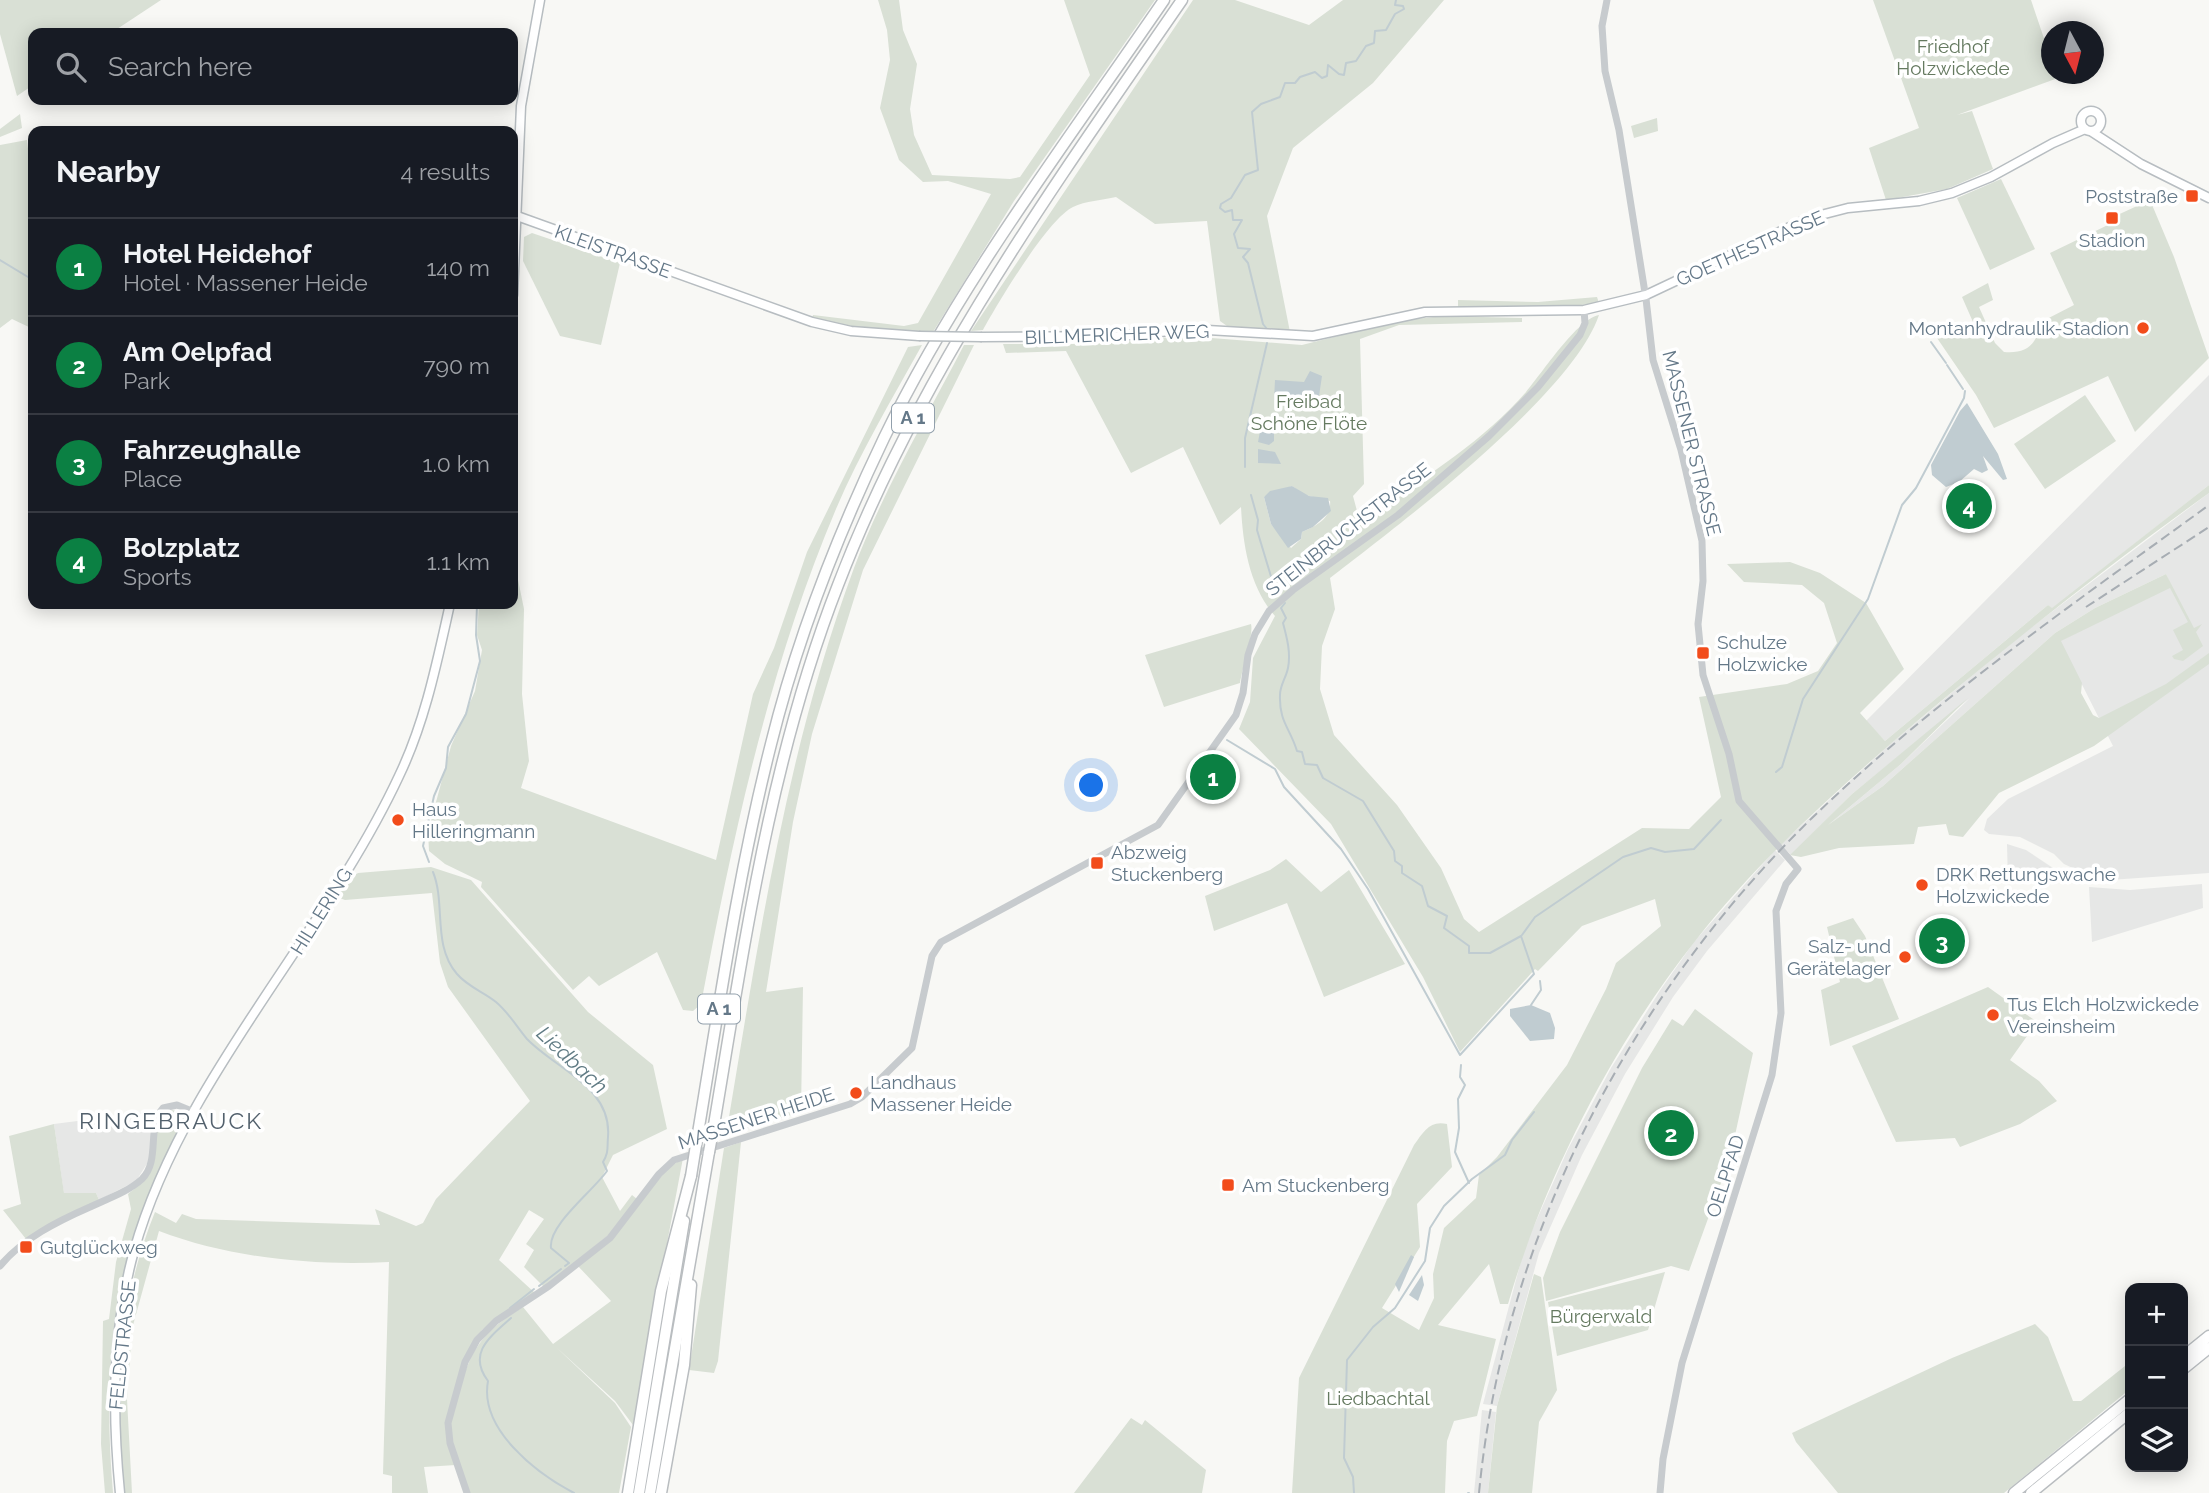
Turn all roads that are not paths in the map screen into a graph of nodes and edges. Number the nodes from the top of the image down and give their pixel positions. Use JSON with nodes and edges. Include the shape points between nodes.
{"nodes":[{"id":1,"x":540,"y":0,"type":"edge"},
{"id":2,"x":1164,"y":0,"type":"edge"},
{"id":3,"x":1182,"y":0,"type":"edge"},
{"id":4,"x":1607,"y":0,"type":"edge"},
{"id":5,"x":518,"y":188,"type":"edge"},
{"id":6,"x":2209,"y":198,"type":"edge"},
{"id":7,"x":518,"y":216,"type":"edge"},
{"id":8,"x":1646,"y":295,"type":"junction"},
{"id":9,"x":1584,"y":310,"type":"junction"},
{"id":10,"x":919,"y":336,"type":"joint"},
{"id":11,"x":449,"y":609,"type":"edge"},
{"id":12,"x":1222,"y":733,"type":"joint"},
{"id":13,"x":1798,"y":869,"type":"joint"},
{"id":14,"x":194,"y":1112,"type":"junction"},
{"id":15,"x":691,"y":1176,"type":"junction"},
{"id":16,"x":153,"y":1201,"type":"joint"},
{"id":17,"x":693,"y":1243,"type":"junction"},
{"id":18,"x":0,"y":1266,"type":"edge"},
{"id":19,"x":2209,"y":1336,"type":"edge"},
{"id":20,"x":2209,"y":1348,"type":"edge"},
{"id":21,"x":2188,"y":1353,"type":"edge"},
{"id":22,"x":667,"y":1362,"type":"junction"},
{"id":23,"x":2188,"y":1365,"type":"edge"},
{"id":24,"x":2125,"y":1403,"type":"edge"},
{"id":25,"x":2125,"y":1416,"type":"edge"},
{"id":26,"x":120,"y":1493,"type":"edge"},
{"id":27,"x":467,"y":1493,"type":"edge"},
{"id":28,"x":628,"y":1493,"type":"edge"},
{"id":29,"x":639,"y":1493,"type":"edge"},
{"id":30,"x":650,"y":1493,"type":"edge"},
{"id":31,"x":661,"y":1493,"type":"edge"},
{"id":32,"x":1660,"y":1493,"type":"edge"},
{"id":33,"x":2014,"y":1493,"type":"edge"},
{"id":34,"x":2031,"y":1493,"type":"edge"}],
"edges":[{"from":1,"to":5,"type":"main road","via":[[521,106]]},
{"from":2,"to":15,"type":"highway","number":"A 1","bridge":true,"via":[[951,319],[884,438],[850,515],[805,630],[770,745],[741,878]]},
{"from":3,"to":17,"type":"highway","number":"A 1","bridge":true,"via":[[966,322],[863,521],[819,635],[785,748],[755,888]]},
{"from":4,"to":8,"type":"street","name":"MASSENER STRASSE","via":[[1602,26],[1605,71]]},
{"from":6,"to":8,"type":"main road","name":"GOETHESTRASSE","via":[[2157,173],[2089,128],[1952,193],[1810,218]]},
{"from":7,"to":10,"type":"main road","name":"KLEISTRASSE","via":[[812,322],[850,331]]},
{"from":8,"to":9,"type":"main road","name":"BILLMERICHER WEG"},
{"from":8,"to":13,"type":"street","name":"MASSENER STRASSE","via":[[1653,363],[1683,457],[1702,541],[1698,624],[1703,675],[1739,801]]},
{"from":9,"to":10,"type":"main road","name":"BILLMERICHER WEG","bridge":true,"via":[[1425,312],[1313,336],[1190,329],[1073,338]]},
{"from":9,"to":12,"type":"street","name":"STEINBRUCHSTRASSE","via":[[1580,335],[1512,415],[1398,514],[1269,611],[1248,655],[1240,708]]},
{"from":11,"to":14,"type":"main road","name":"HILLERING","via":[[425,707],[391,794],[349,869]]},
{"from":12,"to":27,"type":"street","name":"MASSENER HEIDE","via":[[1158,825],[941,942],[932,956],[912,1048],[862,1097],[674,1160],[610,1238],[483,1332],[465,1362],[448,1423]]},
{"from":13,"to":32,"type":"street","name":"OELPFAD","via":[[1786,884],[1776,911],[1781,1013],[1772,1075],[1682,1363]]},
{"from":14,"to":16,"type":"main road","name":"HILLERING"},
{"from":14,"to":18,"type":"street","via":[[177,1105],[163,1108],[157,1116],[152,1159],[142,1178],[64,1219],[17,1249]]},
{"from":15,"to":22,"type":"highway","number":"A 1"},
{"from":15,"to":28,"type":"highway","via":[[661,1291]]},
{"from":16,"to":26,"type":"main road","name":"FELDSTRASSE","via":[[134,1251],[118,1346],[114,1412]]},
{"from":17,"to":22,"type":"highway","number":"A 1"},
{"from":17,"to":31,"type":"highway","via":[[684,1365]]},
{"from":19,"to":21,"type":"highway"},
{"from":20,"to":23,"type":"highway"},
{"from":22,"to":29,"type":"highway","number":"A 1"},
{"from":22,"to":30,"type":"highway","number":"A 1"},
{"from":24,"to":33,"type":"highway"},
{"from":25,"to":34,"type":"highway"}]}
